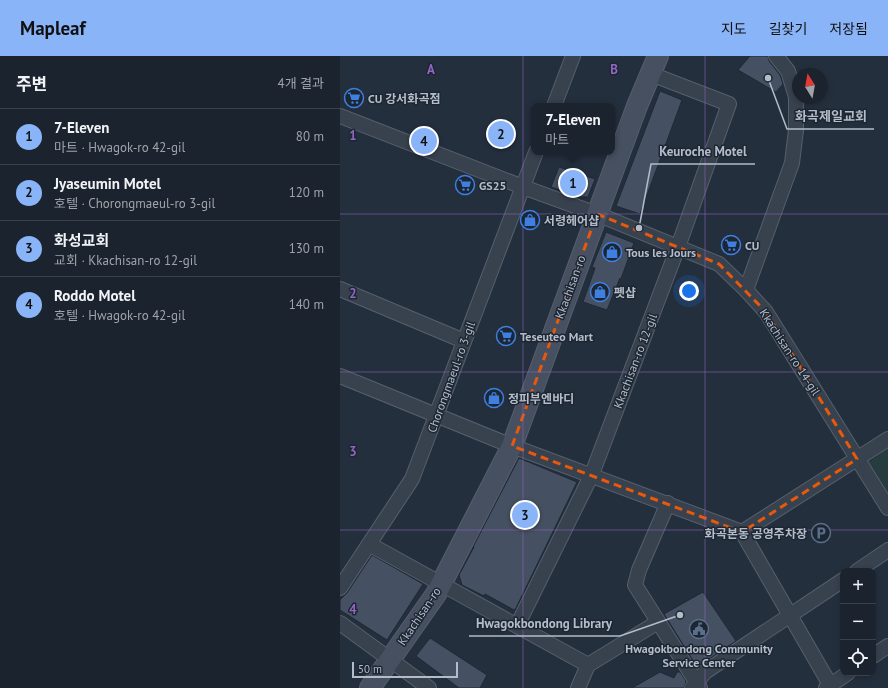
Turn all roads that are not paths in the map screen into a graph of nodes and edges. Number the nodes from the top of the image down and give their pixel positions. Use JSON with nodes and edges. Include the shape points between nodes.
{"nodes":[{"id":1,"x":573,"y":56,"type":"edge"},
{"id":2,"x":658,"y":56,"type":"edge"},
{"id":3,"x":776,"y":56,"type":"edge"},
{"id":4,"x":651,"y":74,"type":"junction"},
{"id":5,"x":555,"y":103,"type":"edge"},
{"id":6,"x":340,"y":116,"type":"edge"},
{"id":7,"x":535,"y":155,"type":"edge"},
{"id":8,"x":523,"y":187,"type":"junction"},
{"id":9,"x":597,"y":214,"type":"junction"},
{"id":10,"x":678,"y":247,"type":"junction"},
{"id":11,"x":340,"y":289,"type":"edge"},
{"id":12,"x":746,"y":290,"type":"junction"},
{"id":13,"x":464,"y":341,"type":"junction"},
{"id":14,"x":340,"y":376,"type":"edge"},
{"id":15,"x":437,"y":415,"type":"junction"},
{"id":16,"x":888,"y":439,"type":"edge"},
{"id":17,"x":512,"y":446,"type":"junction"},
{"id":18,"x":858,"y":458,"type":"junction"},
{"id":19,"x":592,"y":474,"type":"junction"},
{"id":20,"x":668,"y":503,"type":"junction"},
{"id":21,"x":888,"y":508,"type":"edge"},
{"id":22,"x":742,"y":532,"type":"junction"},
{"id":23,"x":369,"y":544,"type":"junction"},
{"id":24,"x":888,"y":550,"type":"edge"},
{"id":25,"x":861,"y":568,"type":"edge"},
{"id":26,"x":840,"y":582,"type":"edge"},
{"id":27,"x":441,"y":583,"type":"junction"},
{"id":28,"x":340,"y":588,"type":"edge"},
{"id":29,"x":791,"y":615,"type":"junction"},
{"id":30,"x":658,"y":622,"type":"junction"},
{"id":31,"x":340,"y":623,"type":"edge"},
{"id":32,"x":517,"y":626,"type":"junction"},
{"id":33,"x":888,"y":646,"type":"edge"},
{"id":34,"x":876,"y":654,"type":"edge"},
{"id":35,"x":390,"y":659,"type":"junction"},
{"id":36,"x":588,"y":665,"type":"junction"},
{"id":37,"x":844,"y":676,"type":"edge"},
{"id":38,"x":696,"y":686,"type":"edge"},
{"id":39,"x":830,"y":687,"type":"edge"},
{"id":40,"x":370,"y":688,"type":"edge"},
{"id":41,"x":429,"y":688,"type":"edge"},
{"id":42,"x":578,"y":688,"type":"edge"}],
"edges":[{"from":1,"to":5,"type":"street"},
{"from":2,"to":4,"type":"street","name":"Kkachisan-ro"},
{"from":3,"to":12,"type":"street","via":[[788,71],[796,97],[792,163]]},
{"from":4,"to":9,"type":"street","name":"Kkachisan-ro"},
{"from":4,"to":10,"type":"street","via":[[729,104]]},
{"from":6,"to":8,"type":"street","name":"Kkachisan-ro 14-gil"},
{"from":7,"to":8,"type":"street","name":"Chorongmaeul-ro 3-gil"},
{"from":8,"to":9,"type":"street","name":"Kkachisan-ro 14-gil"},
{"from":8,"to":13,"type":"street","name":"Chorongmaeul-ro 3-gil"},
{"from":9,"to":10,"type":"street","name":"Kkachisan-ro 14-gil"},
{"from":9,"to":17,"type":"street","name":"Kkachisan-ro"},
{"from":10,"to":12,"type":"street","name":"Kkachisan-ro 14-gil","via":[[719,264]]},
{"from":10,"to":19,"type":"street","name":"Kkachisan-ro 12-gil"},
{"from":11,"to":13,"type":"street"},
{"from":12,"to":18,"type":"street","name":"Kkachisan-ro 14-gil","via":[[766,312]]},
{"from":13,"to":15,"type":"street","name":"Chorongmaeul-ro 3-gil"},
{"from":14,"to":15,"type":"street"},
{"from":15,"to":17,"type":"street"},
{"from":15,"to":23,"type":"street","name":"Chorongmaeul-ro 3-gil","via":[[412,479]]},
{"from":16,"to":18,"type":"street"},
{"from":17,"to":19,"type":"street"},
{"from":17,"to":27,"type":"street","name":"Kkachisan-ro"},
{"from":18,"to":21,"type":"street","name":"Kkachisan-ro 14-gil"},
{"from":18,"to":22,"type":"street"},
{"from":19,"to":20,"type":"street"},
{"from":19,"to":32,"type":"street","name":"Kkachisan-ro 12-gil"},
{"from":20,"to":22,"type":"street"},
{"from":20,"to":30,"type":"street","via":[[635,585]]},
{"from":22,"to":29,"type":"street"},
{"from":23,"to":27,"type":"street"},
{"from":23,"to":28,"type":"street","name":"Chorongmaeul-ro 3-gil"},
{"from":24,"to":25,"type":"street"},
{"from":26,"to":29,"type":"street"},
{"from":27,"to":32,"type":"street","name":"Kkachisan-ro"},
{"from":27,"to":35,"type":"street","name":"Kkachisan-ro"},
{"from":29,"to":38,"type":"street","via":[[706,672]]},
{"from":29,"to":39,"type":"street"},
{"from":30,"to":36,"type":"street"},
{"from":30,"to":38,"type":"street"},
{"from":31,"to":35,"type":"street"},
{"from":32,"to":36,"type":"street","name":"Kkachisan-ro"},
{"from":33,"to":34,"type":"street"},
{"from":35,"to":40,"type":"street","name":"Kkachisan-ro"},
{"from":35,"to":41,"type":"street"},
{"from":36,"to":42,"type":"street"},
{"from":37,"to":39,"type":"street"}]}
